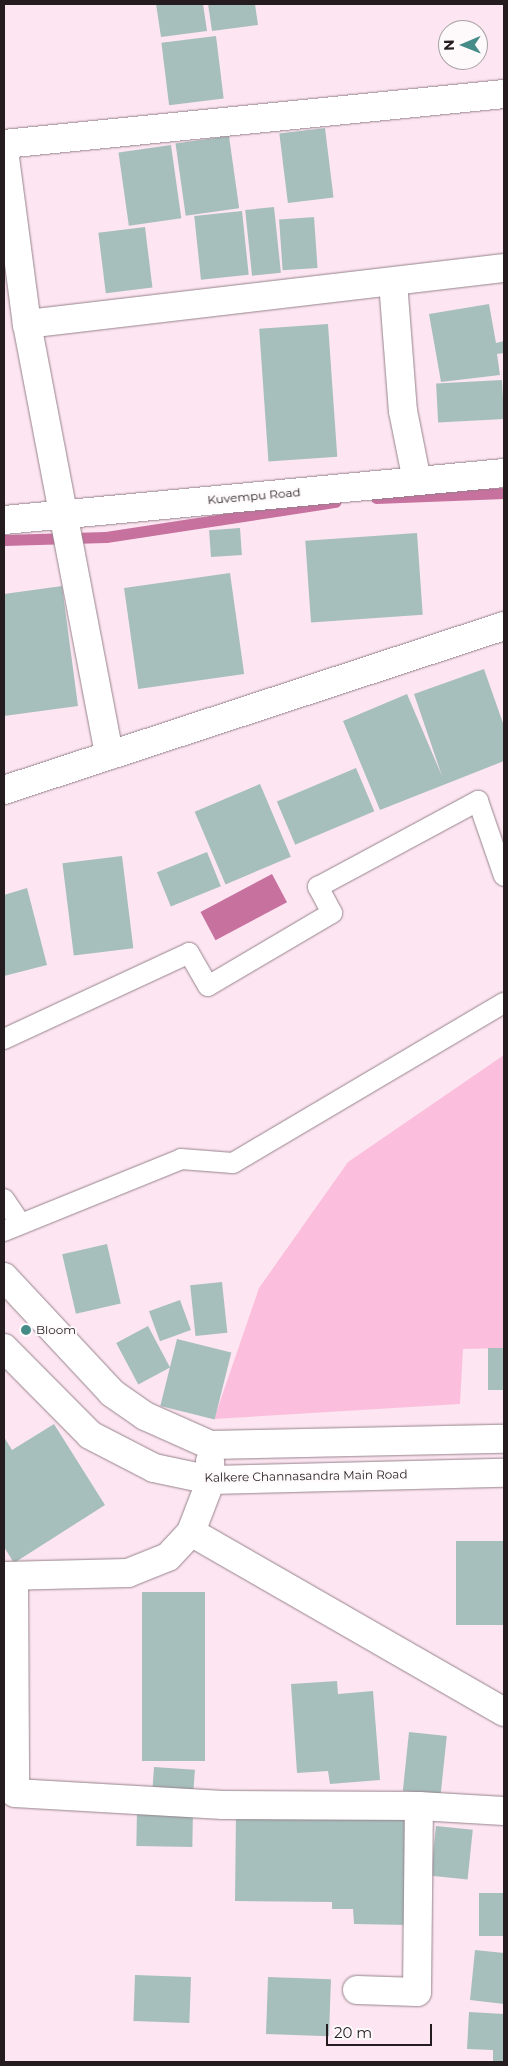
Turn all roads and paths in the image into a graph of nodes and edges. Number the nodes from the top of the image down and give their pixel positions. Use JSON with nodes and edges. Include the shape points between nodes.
{"nodes":[{"id":1,"x":504,"y":94,"type":"edge"},
{"id":2,"x":4,"y":144,"type":"edge"},
{"id":3,"x":4,"y":150,"type":"edge"},
{"id":4,"x":504,"y":268,"type":"edge"},
{"id":5,"x":393,"y":282,"type":"junction"},
{"id":6,"x":27,"y":324,"type":"junction"},
{"id":7,"x":504,"y":473,"type":"edge"},
{"id":8,"x":417,"y":481,"type":"junction"},
{"id":9,"x":64,"y":515,"type":"junction"},
{"id":10,"x":4,"y":520,"type":"edge"},
{"id":11,"x":504,"y":626,"type":"edge"},
{"id":12,"x":109,"y":755,"type":"junction"},
{"id":13,"x":4,"y":790,"type":"edge"},
{"id":14,"x":504,"y":876,"type":"edge"},
{"id":15,"x":504,"y":1003,"type":"edge"},
{"id":16,"x":4,"y":1039,"type":"edge"},
{"id":17,"x":4,"y":1199,"type":"edge"},
{"id":18,"x":12,"y":1228,"type":"edge"},
{"id":19,"x":4,"y":1277,"type":"edge"},
{"id":20,"x":4,"y":1348,"type":"edge"},
{"id":21,"x":504,"y":1439,"type":"edge"},
{"id":22,"x":210,"y":1445,"type":"junction"},
{"id":23,"x":504,"y":1473,"type":"edge"},
{"id":24,"x":210,"y":1480,"type":"junction"},
{"id":25,"x":191,"y":1532,"type":"junction"},
{"id":26,"x":9,"y":1576,"type":"edge"},
{"id":27,"x":504,"y":1712,"type":"edge"},
{"id":28,"x":419,"y":1806,"type":"junction"},
{"id":29,"x":504,"y":1811,"type":"edge"},
{"id":30,"x":357,"y":1990,"type":"dead end"}],
"edges":[{"from":1,"to":2,"type":"street"},
{"from":3,"to":6,"type":"street"},
{"from":4,"to":5,"type":"street"},
{"from":5,"to":6,"type":"street"},
{"from":5,"to":8,"type":"street","via":[[403,411]]},
{"from":6,"to":9,"type":"street"},
{"from":7,"to":8,"type":"street","name":"Kuvempu Road"},
{"from":8,"to":9,"type":"street","name":"Kuvempu Road"},
{"from":9,"to":10,"type":"street","name":"Kuvempu Road"},
{"from":9,"to":12,"type":"street"},
{"from":11,"to":12,"type":"street"},
{"from":12,"to":13,"type":"street"},
{"from":14,"to":16,"type":"lane","via":[[478,801],[318,887],[332,913],[208,986],[189,953]]},
{"from":15,"to":18,"type":"lane","via":[[233,1163],[181,1159]]},
{"from":17,"to":18,"type":"lane"},
{"from":19,"to":22,"type":"street","via":[[112,1393],[145,1416]]},
{"from":20,"to":24,"type":"street","name":"Kalkere Channasandra Main Road","via":[[90,1435],[154,1468]]},
{"from":21,"to":22,"type":"street"},
{"from":22,"to":24,"type":"street"},
{"from":23,"to":24,"type":"street","name":"Kalkere Channasandra Main Road"},
{"from":24,"to":25,"type":"street"},
{"from":25,"to":26,"type":"street","via":[[168,1557],[128,1573]]},
{"from":25,"to":27,"type":"street"},
{"from":26,"to":28,"type":"street","via":[[15,1792],[223,1804]]},
{"from":28,"to":29,"type":"street"},
{"from":28,"to":30,"type":"street","via":[[417,1992]]}]}
